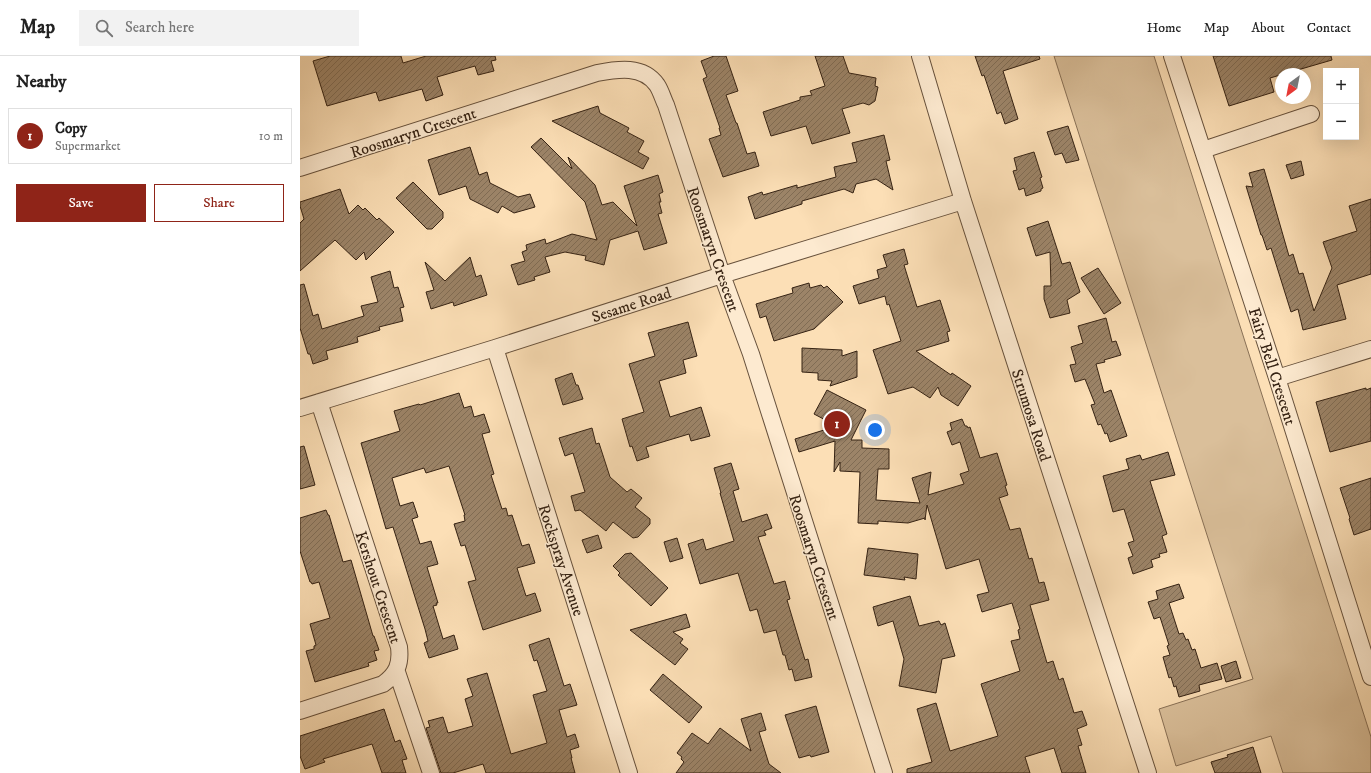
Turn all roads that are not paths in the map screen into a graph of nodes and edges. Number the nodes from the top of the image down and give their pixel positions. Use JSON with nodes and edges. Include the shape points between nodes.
{"nodes":[{"id":1,"x":920,"y":56,"type":"edge"},
{"id":2,"x":1172,"y":56,"type":"edge"},
{"id":3,"x":1311,"y":114,"type":"dead end"},
{"id":4,"x":1203,"y":150,"type":"junction"},
{"id":5,"x":300,"y":168,"type":"edge"},
{"id":6,"x":963,"y":201,"type":"junction"},
{"id":7,"x":722,"y":275,"type":"junction"},
{"id":8,"x":495,"y":348,"type":"junction"},
{"id":9,"x":1371,"y":349,"type":"edge"},
{"id":10,"x":1277,"y":378,"type":"junction"},
{"id":11,"x":320,"y":402,"type":"junction"},
{"id":12,"x":300,"y":408,"type":"edge"},
{"id":13,"x":397,"y":672,"type":"junction"},
{"id":14,"x":1371,"y":677,"type":"edge"},
{"id":15,"x":300,"y":711,"type":"edge"},
{"id":16,"x":431,"y":773,"type":"edge"},
{"id":17,"x":629,"y":773,"type":"edge"},
{"id":18,"x":884,"y":773,"type":"edge"},
{"id":19,"x":1148,"y":773,"type":"edge"}],
"edges":[{"from":1,"to":6,"type":"street","name":"Strumosa Road"},
{"from":2,"to":4,"type":"street","name":"Fairy Bell Crescent"},
{"from":3,"to":4,"type":"street"},
{"from":4,"to":10,"type":"street","name":"Fairy Bell Crescent"},
{"from":5,"to":7,"type":"street","name":"Roosmaryn Crescent","via":[[597,73],[617,69],[640,72],[650,77],[658,86],[666,105]]},
{"from":6,"to":7,"type":"street","name":"Sesame Road"},
{"from":6,"to":19,"type":"street","name":"Strumosa Road"},
{"from":7,"to":8,"type":"street","name":"Sesame Road"},
{"from":7,"to":18,"type":"street","name":"Roosmaryn Crescent","via":[[751,354]]},
{"from":8,"to":11,"type":"street","name":"Sesame Road"},
{"from":8,"to":17,"type":"street","name":"Rockspray Avenue"},
{"from":9,"to":10,"type":"street"},
{"from":10,"to":14,"type":"street","name":"Fairy Bell Crescent"},
{"from":11,"to":12,"type":"street","name":"Sesame Road"},
{"from":11,"to":13,"type":"street","name":"Kershout Crescent","via":[[399,647],[400,664]]},
{"from":13,"to":15,"type":"street","via":[[383,684]]},
{"from":13,"to":16,"type":"street"}]}
